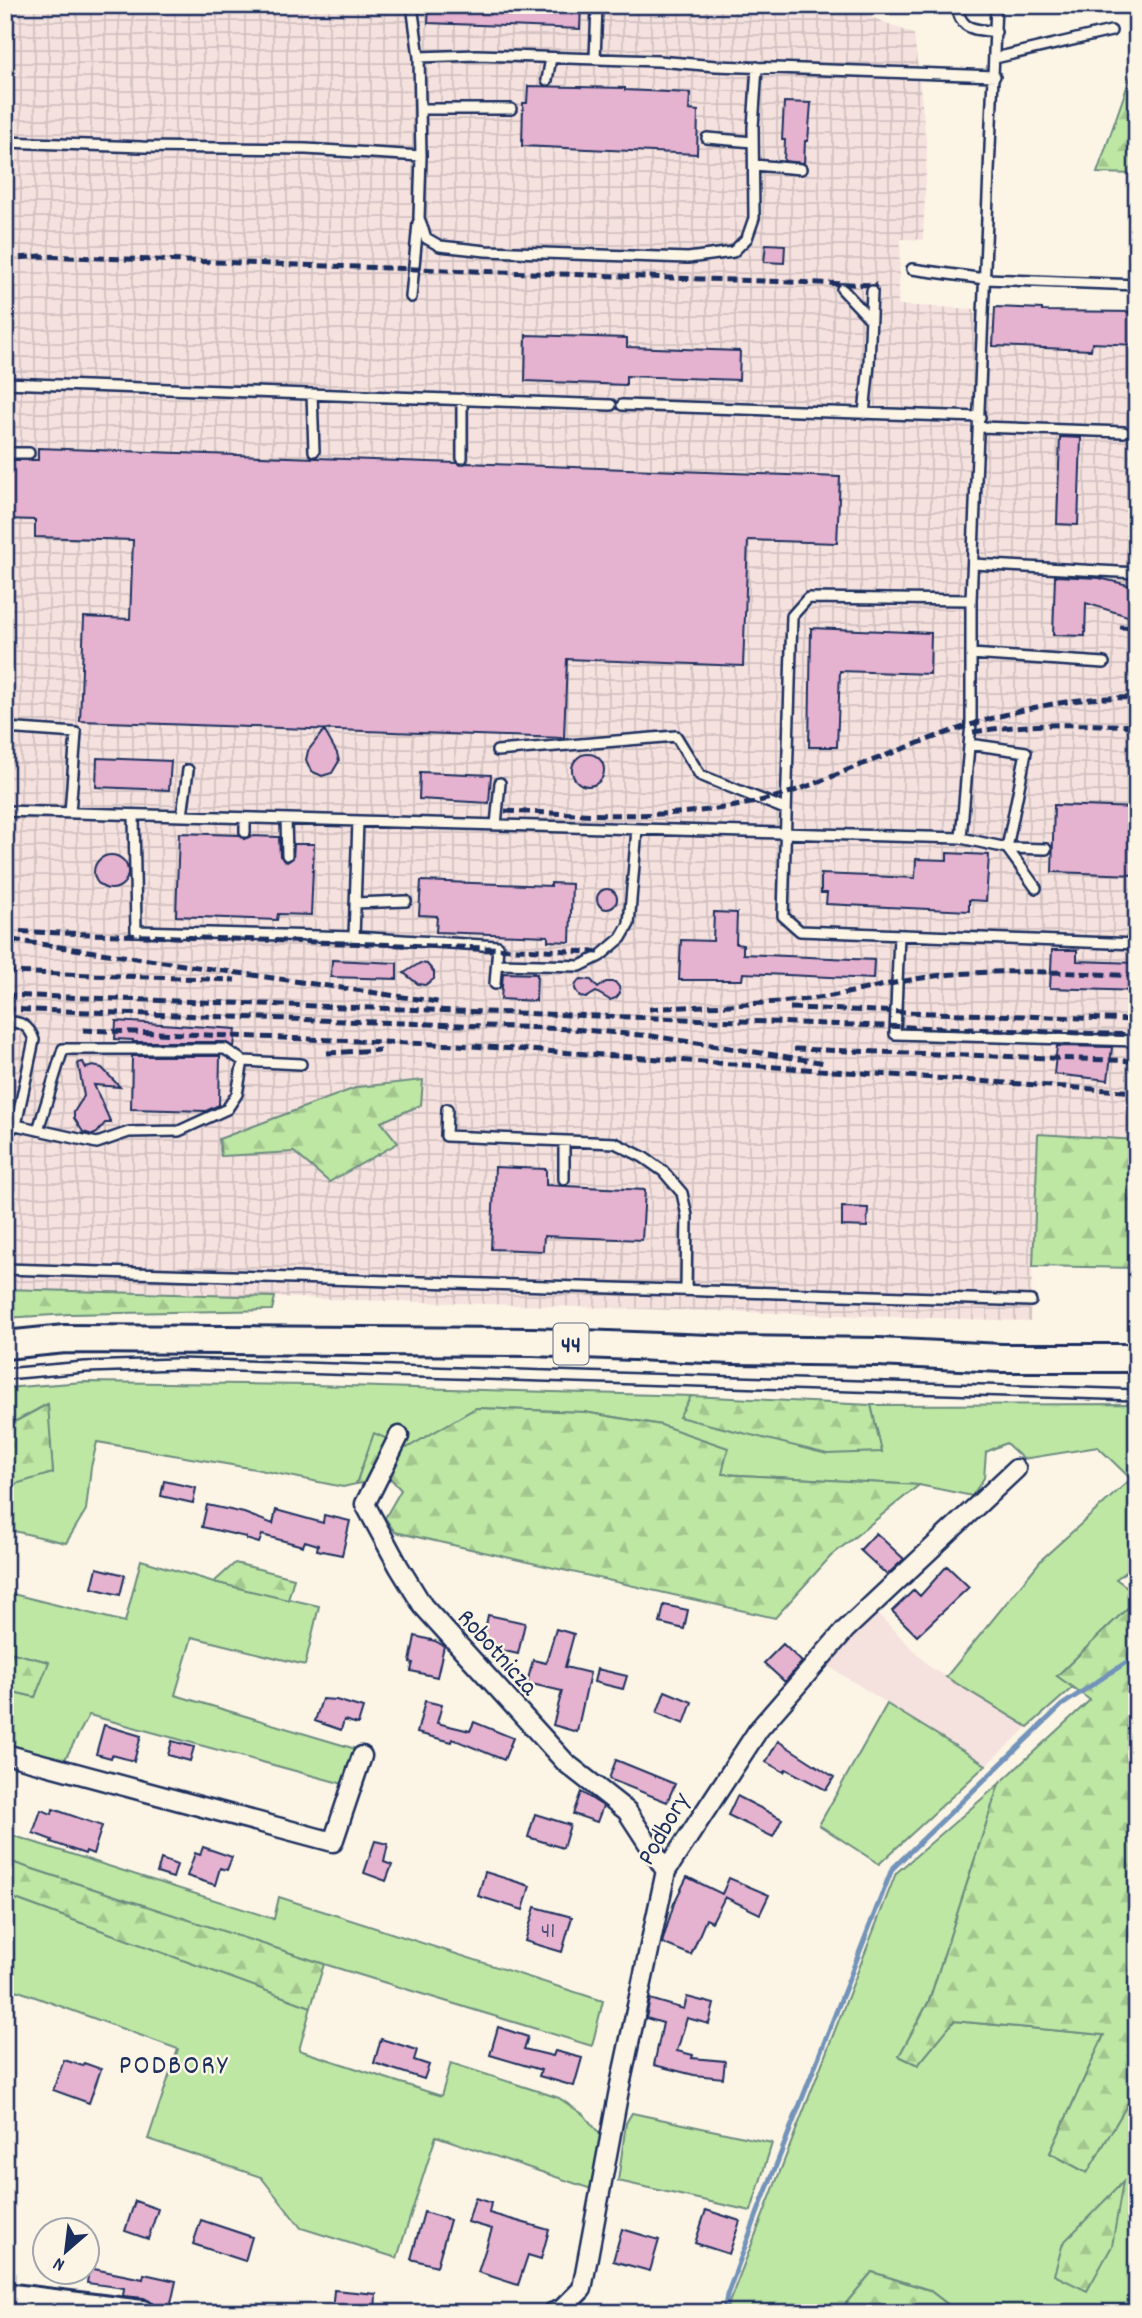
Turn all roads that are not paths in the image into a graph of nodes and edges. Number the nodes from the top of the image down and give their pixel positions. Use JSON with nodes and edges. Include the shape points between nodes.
{"nodes":[{"id":1,"x":412,"y":5,"type":"edge"},
{"id":2,"x":597,"y":5,"type":"edge"},
{"id":3,"x":956,"y":5,"type":"edge"},
{"id":4,"x":996,"y":5,"type":"edge"},
{"id":5,"x":1111,"y":31,"type":"dead end"},
{"id":6,"x":996,"y":32,"type":"junction"},
{"id":7,"x":419,"y":57,"type":"junction"},
{"id":8,"x":551,"y":58,"type":"junction"},
{"id":9,"x":995,"y":58,"type":"junction"},
{"id":10,"x":595,"y":59,"type":"junction"},
{"id":11,"x":757,"y":67,"type":"junction"},
{"id":12,"x":995,"y":76,"type":"junction"},
{"id":13,"x":547,"y":80,"type":"dead end"},
{"id":14,"x":420,"y":109,"type":"junction"},
{"id":15,"x":511,"y":109,"type":"dead end"},
{"id":16,"x":707,"y":138,"type":"dead end"},
{"id":17,"x":5,"y":142,"type":"edge"},
{"id":18,"x":753,"y":142,"type":"junction"},
{"id":19,"x":421,"y":156,"type":"junction"},
{"id":20,"x":754,"y":165,"type":"junction"},
{"id":21,"x":801,"y":169,"type":"dead end"},
{"id":22,"x":419,"y":218,"type":"junction"},
{"id":23,"x":912,"y":269,"type":"dead end"},
{"id":24,"x":985,"y":279,"type":"junction"},
{"id":25,"x":1137,"y":285,"type":"edge"},
{"id":26,"x":842,"y":289,"type":"dead end"},
{"id":27,"x":872,"y":291,"type":"dead end"},
{"id":28,"x":411,"y":297,"type":"dead end"},
{"id":29,"x":870,"y":319,"type":"junction"},
{"id":30,"x":5,"y":383,"type":"edge"},
{"id":31,"x":312,"y":394,"type":"junction"},
{"id":32,"x":462,"y":399,"type":"junction"},
{"id":33,"x":611,"y":405,"type":"dead end"},
{"id":34,"x":622,"y":405,"type":"dead end"},
{"id":35,"x":864,"y":414,"type":"junction"},
{"id":36,"x":979,"y":423,"type":"junction"},
{"id":37,"x":1125,"y":432,"type":"dead end"},
{"id":38,"x":314,"y":451,"type":"dead end"},
{"id":39,"x":5,"y":453,"type":"edge"},
{"id":40,"x":29,"y":453,"type":"dead end"},
{"id":41,"x":462,"y":458,"type":"dead end"},
{"id":42,"x":973,"y":564,"type":"junction"},
{"id":43,"x":1137,"y":573,"type":"edge"},
{"id":44,"x":971,"y":600,"type":"junction"},
{"id":45,"x":971,"y":654,"type":"junction"},
{"id":46,"x":1104,"y":663,"type":"dead end"},
{"id":47,"x":5,"y":728,"type":"edge"},
{"id":48,"x":969,"y":744,"type":"junction"},
{"id":49,"x":498,"y":751,"type":"dead end"},
{"id":50,"x":188,"y":770,"type":"dead end"},
{"id":51,"x":500,"y":783,"type":"dead end"},
{"id":52,"x":785,"y":810,"type":"junction"},
{"id":53,"x":5,"y":811,"type":"edge"},
{"id":54,"x":70,"y":813,"type":"junction"},
{"id":55,"x":135,"y":815,"type":"junction"},
{"id":56,"x":182,"y":817,"type":"junction"},
{"id":57,"x":211,"y":817,"type":"junction"},
{"id":58,"x":245,"y":818,"type":"junction"},
{"id":59,"x":286,"y":819,"type":"junction"},
{"id":60,"x":358,"y":821,"type":"junction"},
{"id":61,"x":496,"y":825,"type":"junction"},
{"id":62,"x":637,"y":829,"type":"junction"},
{"id":63,"x":212,"y":830,"type":"dead end"},
{"id":64,"x":245,"y":832,"type":"dead end"},
{"id":65,"x":785,"y":833,"type":"junction"},
{"id":66,"x":961,"y":838,"type":"junction"},
{"id":67,"x":1007,"y":848,"type":"junction"},
{"id":68,"x":1046,"y":849,"type":"dead end"},
{"id":69,"x":287,"y":855,"type":"dead end"},
{"id":70,"x":1036,"y":888,"type":"dead end"},
{"id":71,"x":407,"y":901,"type":"dead end"},
{"id":72,"x":355,"y":904,"type":"junction"},
{"id":73,"x":900,"y":935,"type":"junction"},
{"id":74,"x":354,"y":937,"type":"junction"},
{"id":75,"x":1137,"y":944,"type":"edge"},
{"id":76,"x":496,"y":964,"type":"junction"},
{"id":77,"x":495,"y":984,"type":"dead end"},
{"id":78,"x":5,"y":1021,"type":"edge"},
{"id":79,"x":1137,"y":1041,"type":"edge"},
{"id":80,"x":243,"y":1060,"type":"junction"},
{"id":81,"x":301,"y":1064,"type":"dead end"},
{"id":82,"x":447,"y":1109,"type":"dead end"},
{"id":83,"x":16,"y":1125,"type":"junction"},
{"id":84,"x":38,"y":1130,"type":"junction"},
{"id":85,"x":5,"y":1134,"type":"edge"},
{"id":86,"x":564,"y":1141,"type":"junction"},
{"id":87,"x":564,"y":1179,"type":"dead end"},
{"id":88,"x":5,"y":1269,"type":"edge"},
{"id":89,"x":686,"y":1290,"type":"junction"},
{"id":90,"x":1031,"y":1301,"type":"dead end"},
{"id":91,"x":5,"y":1345,"type":"edge"},
{"id":92,"x":1137,"y":1358,"type":"edge"},
{"id":93,"x":5,"y":1374,"type":"edge"},
{"id":94,"x":1137,"y":1395,"type":"edge"},
{"id":95,"x":399,"y":1436,"type":"dead end"},
{"id":96,"x":1016,"y":1469,"type":"dead end"},
{"id":97,"x":5,"y":1754,"type":"edge"},
{"id":98,"x":362,"y":1756,"type":"dead end"},
{"id":99,"x":666,"y":1871,"type":"junction"},
{"id":100,"x":5,"y":2296,"type":"edge"},
{"id":101,"x":109,"y":2311,"type":"edge"},
{"id":102,"x":142,"y":2313,"type":"edge"},
{"id":103,"x":552,"y":2313,"type":"edge"}],
"edges":[{"from":1,"to":7,"type":"lane"},
{"from":2,"to":10,"type":"lane"},
{"from":3,"to":6,"type":"lane","via":[[966,27]]},
{"from":4,"to":6,"type":"lane"},
{"from":5,"to":9,"type":"lane"},
{"from":6,"to":9,"type":"lane"},
{"from":7,"to":8,"type":"lane"},
{"from":7,"to":14,"type":"lane"},
{"from":8,"to":10,"type":"lane"},
{"from":8,"to":13,"type":"lane"},
{"from":9,"to":12,"type":"lane"},
{"from":10,"to":11,"type":"lane"},
{"from":11,"to":12,"type":"lane"},
{"from":11,"to":18,"type":"lane"},
{"from":12,"to":24,"type":"lane"},
{"from":14,"to":15,"type":"lane"},
{"from":14,"to":19,"type":"lane"},
{"from":16,"to":18,"type":"lane"},
{"from":17,"to":19,"type":"lane"},
{"from":18,"to":20,"type":"lane"},
{"from":19,"to":22,"type":"lane"},
{"from":20,"to":21,"type":"lane"},
{"from":20,"to":22,"type":"lane","via":[[754,218],[747,238],[733,252],[688,258],[486,251],[440,246],[426,238]]},
{"from":22,"to":28,"type":"lane"},
{"from":23,"to":24,"type":"lane"},
{"from":24,"to":25,"type":"lane"},
{"from":24,"to":36,"type":"lane"},
{"from":26,"to":29,"type":"lane"},
{"from":27,"to":29,"type":"lane"},
{"from":29,"to":35,"type":"lane"},
{"from":30,"to":31,"type":"lane"},
{"from":31,"to":32,"type":"lane"},
{"from":31,"to":38,"type":"lane"},
{"from":32,"to":33,"type":"lane"},
{"from":32,"to":41,"type":"lane"},
{"from":34,"to":35,"type":"lane"},
{"from":35,"to":36,"type":"lane"},
{"from":36,"to":37,"type":"lane"},
{"from":36,"to":42,"type":"lane"},
{"from":39,"to":40,"type":"lane"},
{"from":42,"to":43,"type":"lane"},
{"from":42,"to":44,"type":"lane"},
{"from":44,"to":45,"type":"lane"},
{"from":44,"to":52,"type":"lane","via":[[808,598],[792,616]]},
{"from":45,"to":46,"type":"lane"},
{"from":45,"to":48,"type":"lane"},
{"from":47,"to":54,"type":"lane","via":[[76,733]]},
{"from":48,"to":66,"type":"lane"},
{"from":48,"to":67,"type":"lane","via":[[1026,752]]},
{"from":49,"to":52,"type":"lane","via":[[676,736],[700,775]]},
{"from":50,"to":56,"type":"lane"},
{"from":51,"to":61,"type":"lane"},
{"from":52,"to":65,"type":"lane"},
{"from":53,"to":54,"type":"lane"},
{"from":54,"to":55,"type":"lane"},
{"from":55,"to":56,"type":"lane"},
{"from":55,"to":74,"type":"lane","via":[[136,931]]},
{"from":56,"to":57,"type":"lane"},
{"from":57,"to":58,"type":"lane"},
{"from":57,"to":63,"type":"lane"},
{"from":58,"to":59,"type":"lane"},
{"from":58,"to":64,"type":"lane"},
{"from":59,"to":60,"type":"lane"},
{"from":59,"to":69,"type":"lane"},
{"from":60,"to":61,"type":"lane"},
{"from":60,"to":72,"type":"lane"},
{"from":61,"to":62,"type":"lane"},
{"from":62,"to":65,"type":"lane"},
{"from":62,"to":76,"type":"lane","via":[[629,924],[621,938],[580,966]]},
{"from":65,"to":66,"type":"lane"},
{"from":65,"to":73,"type":"lane","via":[[783,916],[800,931]]},
{"from":66,"to":67,"type":"lane"},
{"from":67,"to":68,"type":"lane"},
{"from":67,"to":70,"type":"lane"},
{"from":71,"to":72,"type":"lane"},
{"from":72,"to":74,"type":"lane"},
{"from":73,"to":75,"type":"lane"},
{"from":73,"to":79,"type":"lane","via":[[895,1034]]},
{"from":74,"to":76,"type":"lane","via":[[498,946]]},
{"from":76,"to":77,"type":"lane"},
{"from":78,"to":83,"type":"lane","via":[[26,1026],[34,1040]]},
{"from":80,"to":81,"type":"lane"},
{"from":80,"to":84,"type":"lane","via":[[237,1094],[227,1109],[179,1131],[129,1132],[97,1143]]},
{"from":80,"to":84,"type":"lane","via":[[225,1049],[63,1049]]},
{"from":82,"to":86,"type":"lane","via":[[446,1136]]},
{"from":83,"to":84,"type":"lane"},
{"from":83,"to":85,"type":"lane"},
{"from":86,"to":87,"type":"lane"},
{"from":86,"to":89,"type":"lane","via":[[615,1143],[663,1171],[676,1186],[687,1216]]},
{"from":88,"to":89,"type":"lane"},
{"from":89,"to":90,"type":"lane"},
{"from":91,"to":92,"type":"main road","number":"44","via":[[65,1339],[507,1342],[1002,1359]]},
{"from":93,"to":94,"type":"lane","via":[[177,1364]]},
{"from":95,"to":99,"type":"street","name":"Robotnicza","via":[[365,1504],[399,1567],[424,1606],[566,1763],[627,1811]]},
{"from":96,"to":99,"type":"street","name":"Podbory","via":[[836,1640],[759,1730]]},
{"from":97,"to":98,"type":"street","via":[[333,1842]]},
{"from":99,"to":103,"type":"street","name":"Podbory","via":[[582,2289]]},
{"from":100,"to":101,"type":"street"},
{"from":101,"to":102,"type":"street"}]}
